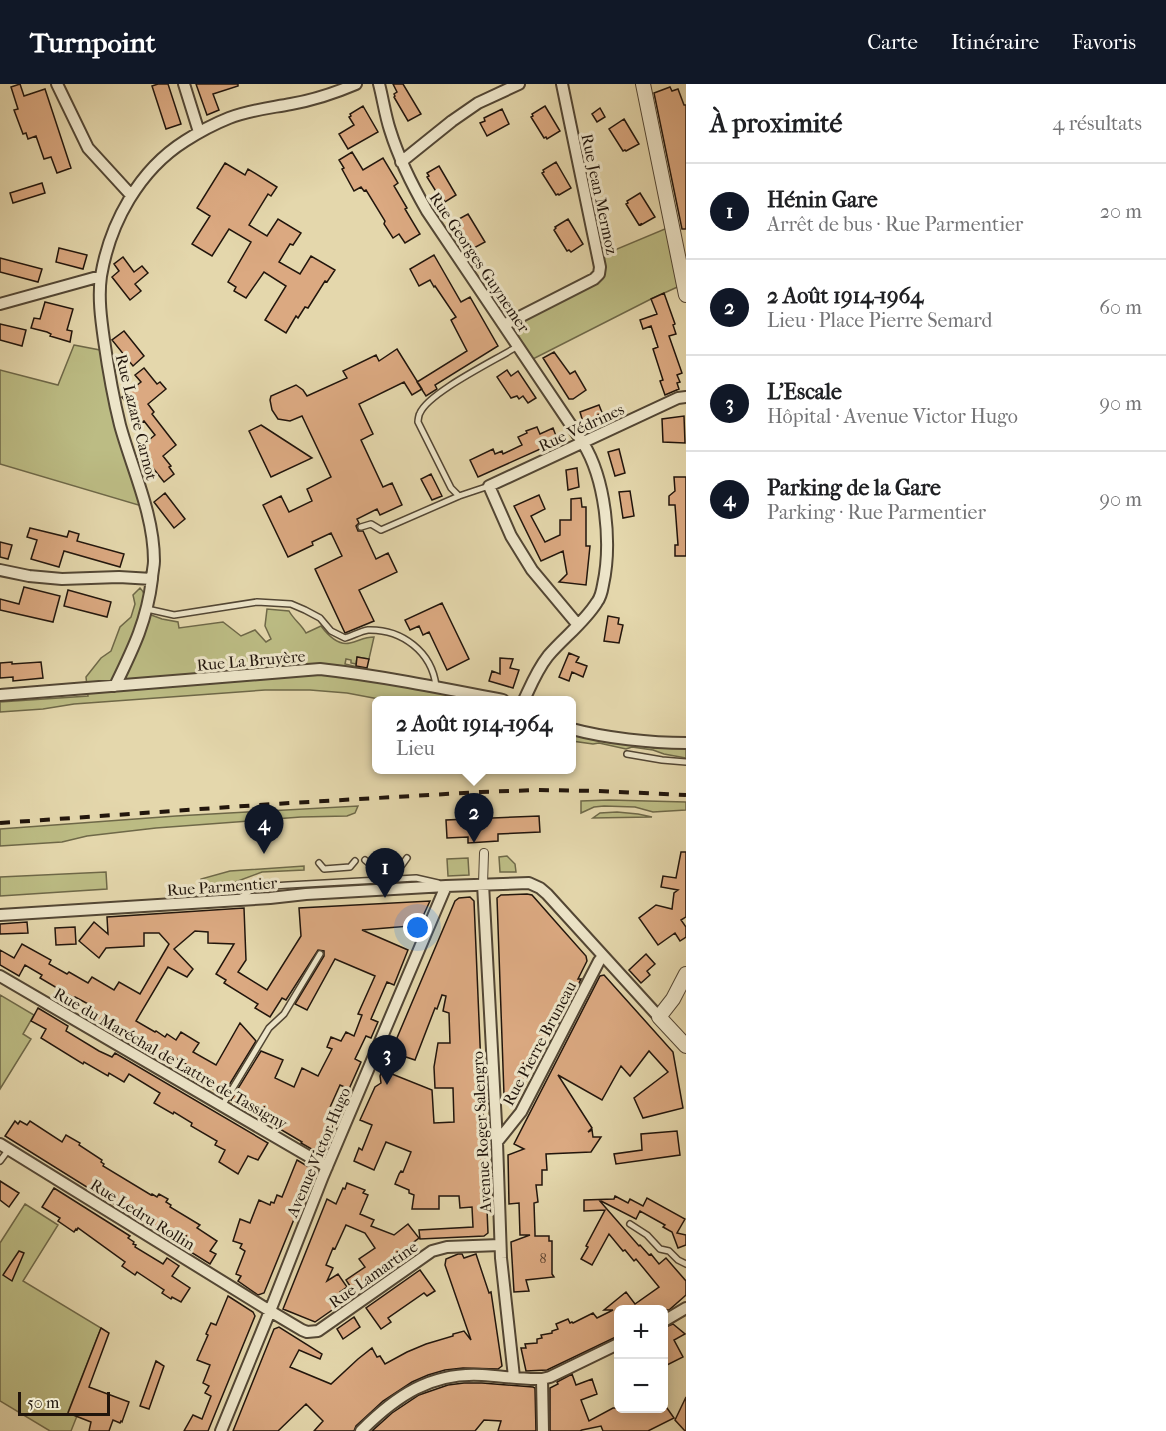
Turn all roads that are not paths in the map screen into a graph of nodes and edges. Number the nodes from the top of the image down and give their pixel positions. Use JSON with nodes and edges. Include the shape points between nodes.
{"nodes":[{"id":1,"x":57,"y":84,"type":"edge"},
{"id":2,"x":184,"y":84,"type":"edge"},
{"id":3,"x":356,"y":84,"type":"edge"},
{"id":4,"x":379,"y":84,"type":"edge"},
{"id":5,"x":519,"y":84,"type":"edge"},
{"id":6,"x":562,"y":84,"type":"edge"},
{"id":7,"x":643,"y":84,"type":"edge"},
{"id":8,"x":199,"y":132,"type":"junction"},
{"id":9,"x":401,"y":162,"type":"junction"},
{"id":10,"x":131,"y":195,"type":"junction"},
{"id":11,"x":101,"y":276,"type":"junction"},
{"id":12,"x":686,"y":295,"type":"edge"},
{"id":13,"x":0,"y":304,"type":"edge"},
{"id":14,"x":504,"y":325,"type":"junction"},
{"id":15,"x":518,"y":346,"type":"junction"},
{"id":16,"x":686,"y":397,"type":"edge"},
{"id":17,"x":583,"y":443,"type":"junction"},
{"id":18,"x":489,"y":486,"type":"junction"},
{"id":19,"x":459,"y":496,"type":"junction"},
{"id":20,"x":361,"y":527,"type":"dead end"},
{"id":21,"x":0,"y":570,"type":"edge"},
{"id":22,"x":152,"y":579,"type":"junction"},
{"id":23,"x":147,"y":609,"type":"junction"},
{"id":24,"x":578,"y":625,"type":"junction"},
{"id":25,"x":115,"y":686,"type":"junction"},
{"id":26,"x":436,"y":686,"type":"junction"},
{"id":27,"x":0,"y":695,"type":"edge"},
{"id":28,"x":484,"y":696,"type":"edge"},
{"id":29,"x":526,"y":696,"type":"edge"},
{"id":30,"x":576,"y":730,"type":"edge"},
{"id":31,"x":686,"y":743,"type":"edge"},
{"id":32,"x":627,"y":754,"type":"dead end"},
{"id":33,"x":686,"y":762,"type":"edge"},
{"id":34,"x":484,"y":852,"type":"dead end"},
{"id":35,"x":407,"y":858,"type":"dead end"},
{"id":36,"x":365,"y":860,"type":"dead end"},
{"id":37,"x":355,"y":861,"type":"dead end"},
{"id":38,"x":319,"y":862,"type":"dead end"},
{"id":39,"x":483,"y":884,"type":"junction"},
{"id":40,"x":446,"y":886,"type":"junction"},
{"id":41,"x":0,"y":915,"type":"edge"},
{"id":42,"x":320,"y":954,"type":"dead end"},
{"id":43,"x":603,"y":956,"type":"junction"},
{"id":44,"x":686,"y":974,"type":"edge"},
{"id":45,"x":0,"y":976,"type":"edge"},
{"id":46,"x":659,"y":1017,"type":"junction"},
{"id":47,"x":686,"y":1046,"type":"edge"},
{"id":48,"x":222,"y":1106,"type":"junction"},
{"id":49,"x":497,"y":1142,"type":"junction"},
{"id":50,"x":4,"y":1146,"type":"edge"},
{"id":51,"x":0,"y":1161,"type":"edge"},
{"id":52,"x":327,"y":1167,"type":"junction"},
{"id":53,"x":630,"y":1224,"type":"dead end"},
{"id":54,"x":500,"y":1245,"type":"junction"},
{"id":55,"x":686,"y":1264,"type":"edge"},
{"id":56,"x":686,"y":1308,"type":"edge"},
{"id":57,"x":270,"y":1311,"type":"junction"},
{"id":58,"x":668,"y":1318,"type":"edge"},
{"id":59,"x":614,"y":1346,"type":"edge"},
{"id":60,"x":514,"y":1377,"type":"junction"},
{"id":61,"x":542,"y":1379,"type":"junction"},
{"id":62,"x":221,"y":1431,"type":"edge"},
{"id":63,"x":361,"y":1431,"type":"edge"},
{"id":64,"x":543,"y":1431,"type":"edge"}],
"edges":[{"from":1,"to":10,"type":"street","via":[[88,148]]},
{"from":2,"to":8,"type":"street"},
{"from":3,"to":8,"type":"street","name":"Rue Lazare Carnot","via":[[310,100],[230,117]]},
{"from":4,"to":9,"type":"street","name":"Rue Georges Guynemer"},
{"from":5,"to":9,"type":"street","via":[[478,103]]},
{"from":6,"to":14,"type":"street","name":"Rue Jean Mermoz","via":[[599,274]]},
{"from":7,"to":12,"type":"street"},
{"from":8,"to":10,"type":"street","name":"Rue Lazare Carnot","via":[[157,164]]},
{"from":9,"to":14,"type":"street","name":"Rue Georges Guynemer","via":[[427,211]]},
{"from":10,"to":11,"type":"street","name":"Rue Lazare Carnot","via":[[114,231]]},
{"from":11,"to":13,"type":"street"},
{"from":11,"to":22,"type":"street","name":"Rue Lazare Carnot","via":[[107,367],[151,530]]},
{"from":14,"to":15,"type":"street","name":"Rue Georges Guynemer"},
{"from":15,"to":17,"type":"street","name":"Rue Georges Guynemer"},
{"from":15,"to":19,"type":"lane","via":[[447,387],[419,413],[418,422],[451,488]]},
{"from":16,"to":17,"type":"street","name":"Rue Védrines"},
{"from":17,"to":18,"type":"street","name":"Rue Védrines"},
{"from":17,"to":24,"type":"street","name":"Rue Georges Guynemer","via":[[599,486],[607,547],[606,574],[599,600]]},
{"from":18,"to":19,"type":"lane"},
{"from":18,"to":24,"type":"street","via":[[511,536],[532,570]]},
{"from":19,"to":20,"type":"lane","via":[[381,530],[371,524]]},
{"from":21,"to":22,"type":"street","via":[[62,579]]},
{"from":22,"to":23,"type":"street","name":"Rue Lazare Carnot"},
{"from":23,"to":25,"type":"street","name":"Rue Lazare Carnot"},
{"from":23,"to":26,"type":"lane","via":[[174,615],[257,602],[291,604],[320,618],[345,638],[366,630],[414,644],[433,671]]},
{"from":24,"to":29,"type":"street","name":"Rue Georges Guynemer","via":[[546,659]]},
{"from":25,"to":26,"type":"street","name":"Rue La Bruyère","via":[[320,669]]},
{"from":25,"to":27,"type":"street","name":"Rue La Bruyère"},
{"from":26,"to":28,"type":"street","name":"Rue La Bruyère"},
{"from":30,"to":31,"type":"street"},
{"from":32,"to":33,"type":"lane"},
{"from":34,"to":39,"type":"street"},
{"from":35,"to":36,"type":"lane","via":[[402,865],[372,866]]},
{"from":37,"to":38,"type":"lane","via":[[350,867],[324,869]]},
{"from":39,"to":40,"type":"street","name":"Rue Parmentier"},
{"from":39,"to":43,"type":"street","name":"Rue Parmentier","via":[[529,883],[540,888]]},
{"from":39,"to":49,"type":"street","name":"Avenue Roger Salengro"},
{"from":40,"to":41,"type":"street","name":"Rue Parmentier"},
{"from":40,"to":52,"type":"street","name":"Avenue Victor Hugo"},
{"from":42,"to":48,"type":"lane"},
{"from":43,"to":46,"type":"street"},
{"from":43,"to":49,"type":"street","name":"Rue Pierre Bruneau","via":[[521,1112]]},
{"from":44,"to":46,"type":"street"},
{"from":45,"to":48,"type":"street","name":"Rue du Maréchal de Lattre de Tassigny"},
{"from":46,"to":47,"type":"street"},
{"from":48,"to":52,"type":"street","name":"Rue du Maréchal de Lattre de Tassigny"},
{"from":49,"to":54,"type":"street","name":"Avenue Roger Salengro"},
{"from":50,"to":51,"type":"lane"},
{"from":50,"to":57,"type":"street","name":"Rue Ledru Rollin"},
{"from":52,"to":57,"type":"street","name":"Avenue Victor Hugo"},
{"from":53,"to":55,"type":"lane","via":[[660,1250],[669,1251]]},
{"from":54,"to":57,"type":"street","name":"Rue Lamartine","via":[[432,1251],[318,1331],[302,1330]]},
{"from":54,"to":60,"type":"street","name":"Avenue Roger Salengro"},
{"from":56,"to":58,"type":"street"},
{"from":57,"to":62,"type":"street","name":"Avenue Victor Hugo"},
{"from":59,"to":61,"type":"street"},
{"from":60,"to":61,"type":"street"},
{"from":60,"to":63,"type":"street","via":[[466,1374],[429,1382],[396,1400]]},
{"from":61,"to":64,"type":"street"}]}
